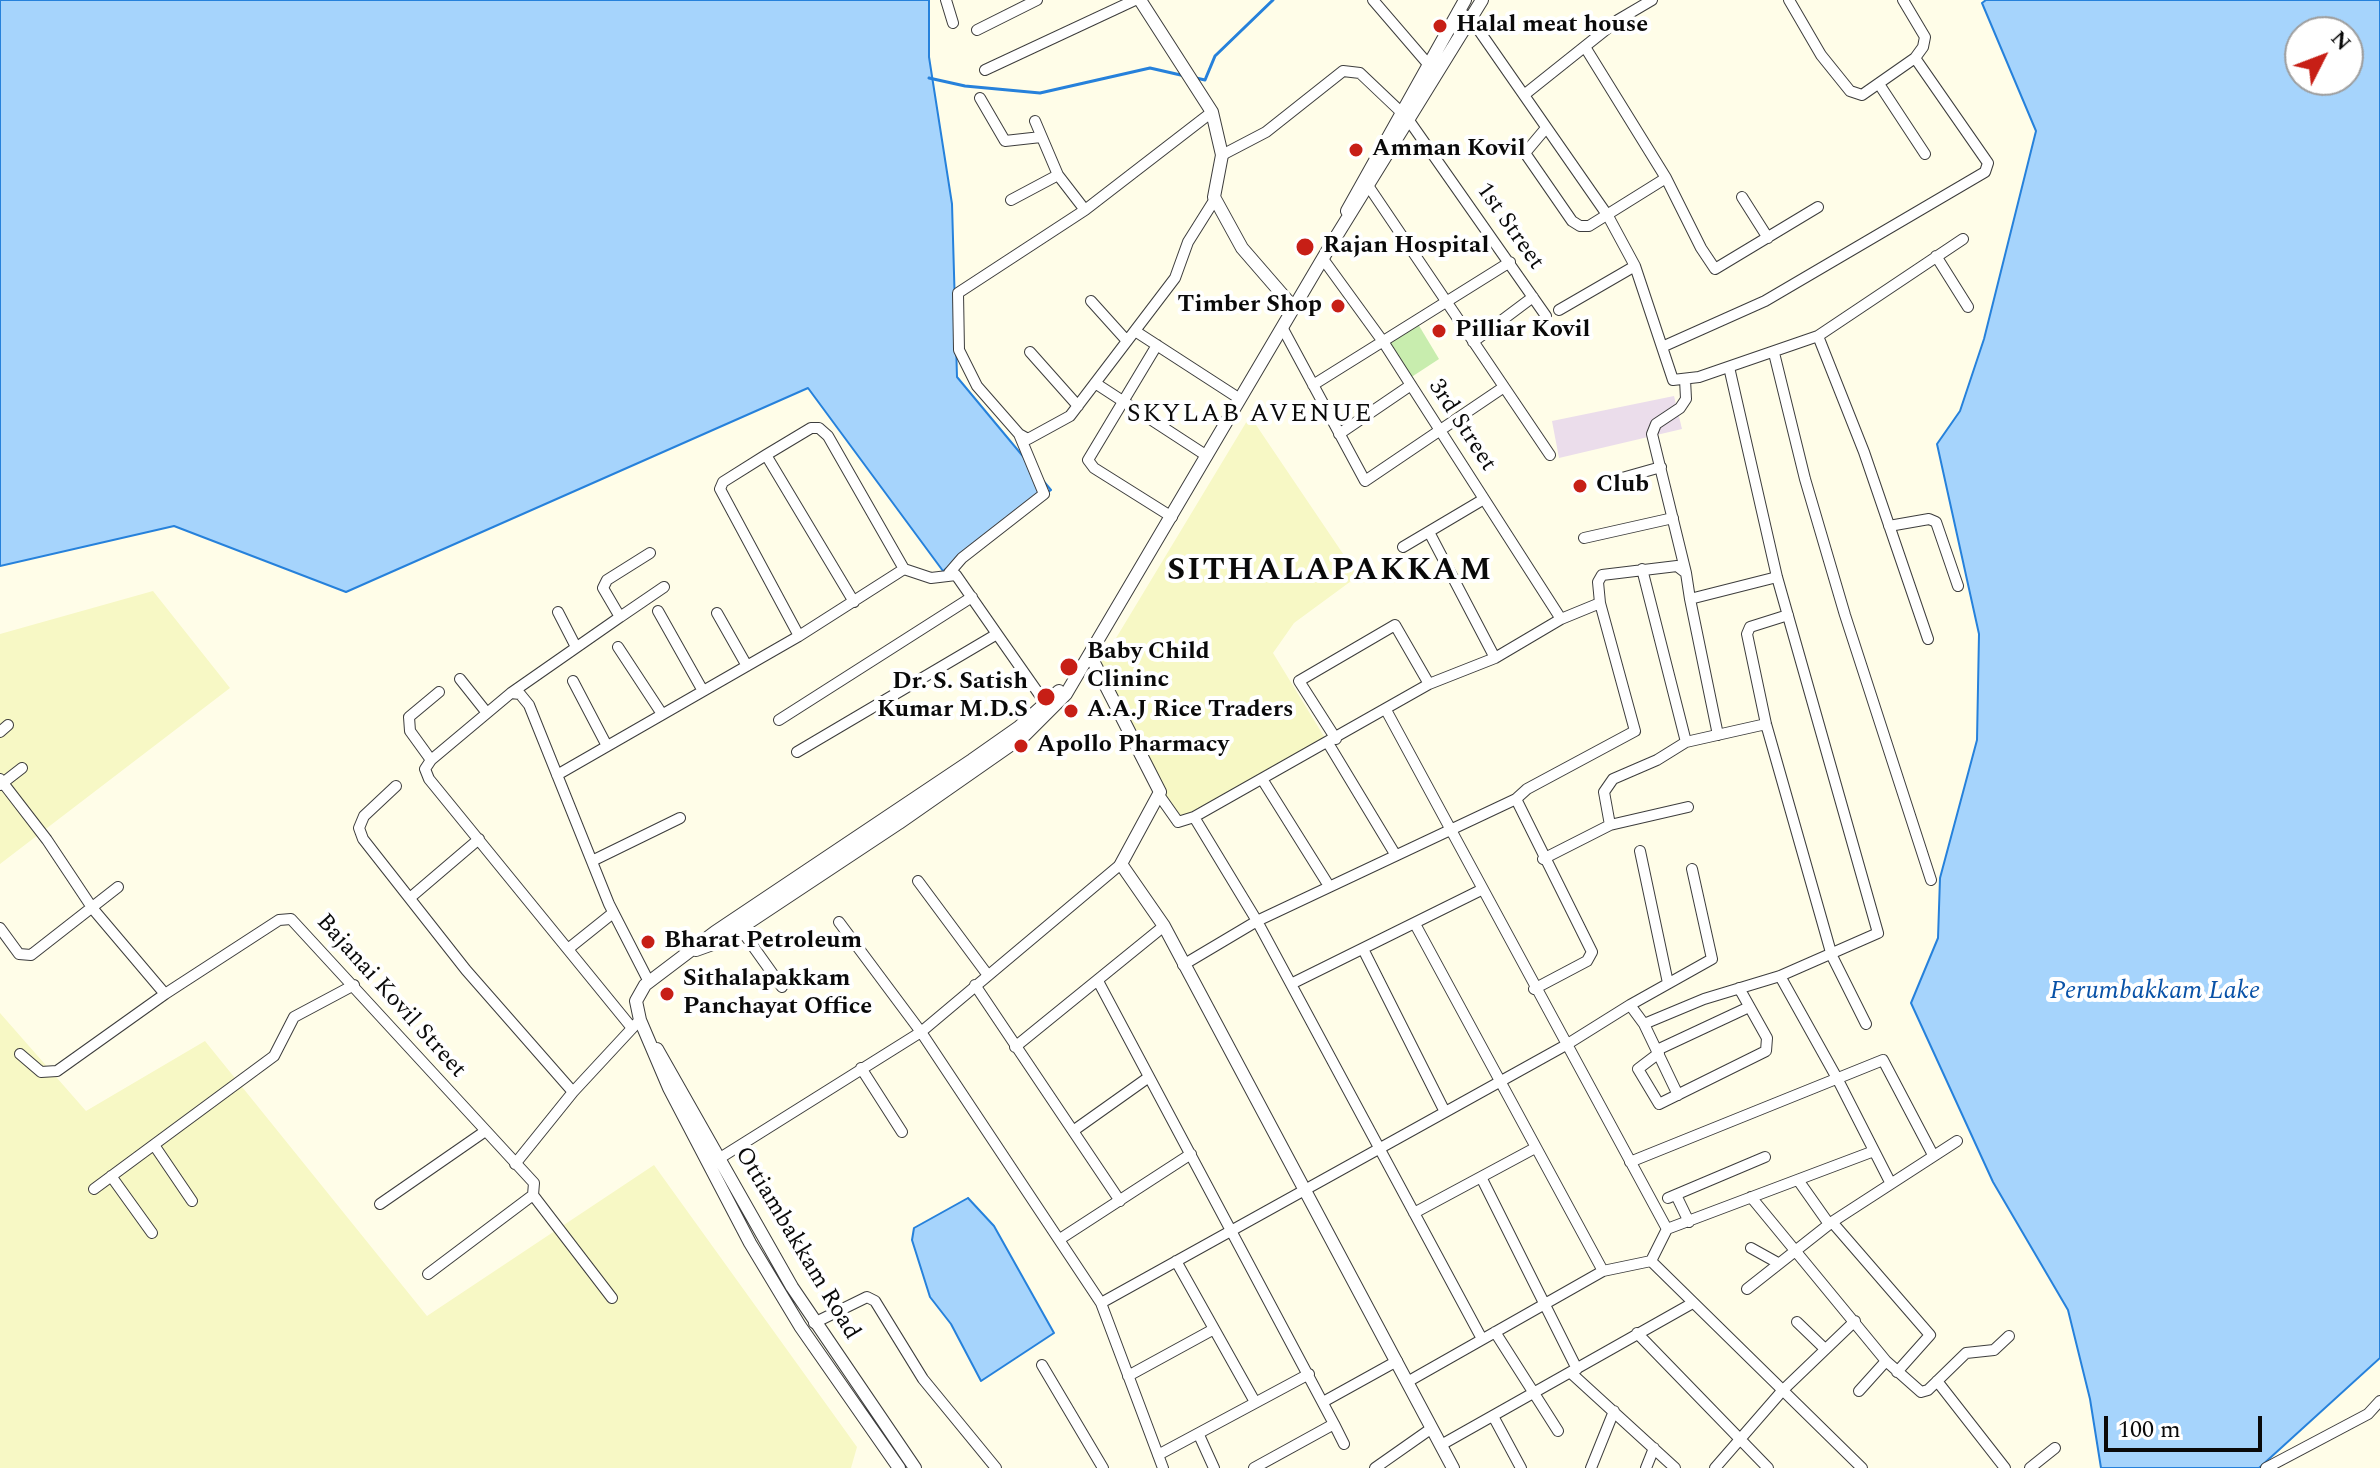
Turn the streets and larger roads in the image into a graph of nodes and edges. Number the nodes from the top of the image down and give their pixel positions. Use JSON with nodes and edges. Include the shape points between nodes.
{"nodes":[{"id":1,"x":946,"y":0,"type":"edge"},
{"id":2,"x":1037,"y":0,"type":"edge"},
{"id":3,"x":1138,"y":0,"type":"edge"},
{"id":4,"x":1373,"y":0,"type":"edge"},
{"id":5,"x":1482,"y":0,"type":"edge"},
{"id":6,"x":1652,"y":0,"type":"edge"},
{"id":7,"x":1789,"y":0,"type":"edge"},
{"id":8,"x":1903,"y":0,"type":"edge"},
{"id":9,"x":1462,"y":6,"type":"edge"},
{"id":10,"x":1471,"y":19,"type":"junction"},
{"id":11,"x":953,"y":23,"type":"dead end"},
{"id":12,"x":977,"y":30,"type":"dead end"},
{"id":13,"x":1585,"y":47,"type":"junction"},
{"id":14,"x":1915,"y":58,"type":"junction"},
{"id":15,"x":1428,"y":64,"type":"junction"},
{"id":16,"x":985,"y":70,"type":"dead end"},
{"id":17,"x":1879,"y":84,"type":"junction"},
{"id":18,"x":1524,"y":95,"type":"junction"},
{"id":19,"x":980,"y":98,"type":"dead end"},
{"id":20,"x":1400,"y":111,"type":"junction"},
{"id":21,"x":1212,"y":112,"type":"junction"},
{"id":22,"x":1035,"y":121,"type":"dead end"},
{"id":23,"x":1410,"y":122,"type":"junction"},
{"id":24,"x":1546,"y":128,"type":"junction"},
{"id":25,"x":1041,"y":137,"type":"junction"},
{"id":26,"x":1925,"y":154,"type":"dead end"},
{"id":27,"x":1222,"y":155,"type":"junction"},
{"id":28,"x":1058,"y":175,"type":"junction"},
{"id":29,"x":1666,"y":178,"type":"junction"},
{"id":30,"x":1369,"y":187,"type":"junction"},
{"id":31,"x":1742,"y":197,"type":"dead end"},
{"id":32,"x":1215,"y":199,"type":"junction"},
{"id":33,"x":1011,"y":200,"type":"dead end"},
{"id":34,"x":1818,"y":207,"type":"dead end"},
{"id":35,"x":1085,"y":210,"type":"junction"},
{"id":36,"x":1608,"y":216,"type":"junction"},
{"id":37,"x":1768,"y":238,"type":"junction"},
{"id":38,"x":1963,"y":239,"type":"dead end"},
{"id":39,"x":1325,"y":256,"type":"junction"},
{"id":40,"x":1936,"y":256,"type":"junction"},
{"id":41,"x":1510,"y":262,"type":"junction"},
{"id":42,"x":1635,"y":266,"type":"junction"},
{"id":43,"x":1533,"y":297,"type":"junction"},
{"id":44,"x":1091,"y":301,"type":"dead end"},
{"id":45,"x":1447,"y":302,"type":"junction"},
{"id":46,"x":1968,"y":307,"type":"dead end"},
{"id":47,"x":1294,"y":308,"type":"junction"},
{"id":48,"x":1559,"y":310,"type":"dead end"},
{"id":49,"x":1546,"y":316,"type":"dead end"},
{"id":50,"x":1282,"y":327,"type":"junction"},
{"id":51,"x":1135,"y":331,"type":"junction"},
{"id":52,"x":1818,"y":336,"type":"junction"},
{"id":53,"x":1127,"y":341,"type":"junction"},
{"id":54,"x":1473,"y":342,"type":"junction"},
{"id":55,"x":1384,"y":343,"type":"junction"},
{"id":56,"x":1157,"y":345,"type":"junction"},
{"id":57,"x":1662,"y":347,"type":"junction"},
{"id":58,"x":1030,"y":352,"type":"dead end"},
{"id":59,"x":1774,"y":353,"type":"junction"},
{"id":60,"x":1729,"y":367,"type":"junction"},
{"id":61,"x":1685,"y":379,"type":"junction"},
{"id":62,"x":1095,"y":383,"type":"junction"},
{"id":63,"x":1313,"y":385,"type":"junction"},
{"id":64,"x":1411,"y":385,"type":"junction"},
{"id":65,"x":1504,"y":387,"type":"junction"},
{"id":66,"x":1240,"y":399,"type":"junction"},
{"id":67,"x":1122,"y":401,"type":"junction"},
{"id":68,"x":1078,"y":406,"type":"junction"},
{"id":69,"x":1441,"y":431,"type":"junction"},
{"id":70,"x":1019,"y":434,"type":"junction"},
{"id":71,"x":1339,"y":434,"type":"junction"},
{"id":72,"x":766,"y":455,"type":"junction"},
{"id":73,"x":1550,"y":455,"type":"dead end"},
{"id":74,"x":1207,"y":456,"type":"junction"},
{"id":75,"x":1661,"y":467,"type":"junction"},
{"id":76,"x":1622,"y":478,"type":"dead end"},
{"id":77,"x":1484,"y":499,"type":"junction"},
{"id":78,"x":1172,"y":517,"type":"junction"},
{"id":79,"x":1673,"y":518,"type":"junction"},
{"id":80,"x":1889,"y":526,"type":"junction"},
{"id":81,"x":1429,"y":532,"type":"junction"},
{"id":82,"x":1584,"y":538,"type":"dead end"},
{"id":83,"x":1403,"y":547,"type":"dead end"},
{"id":84,"x":650,"y":553,"type":"dead end"},
{"id":85,"x":904,"y":569,"type":"junction"},
{"id":86,"x":1642,"y":569,"type":"junction"},
{"id":87,"x":949,"y":573,"type":"junction"},
{"id":88,"x":1686,"y":573,"type":"junction"},
{"id":89,"x":1777,"y":577,"type":"junction"},
{"id":90,"x":1958,"y":586,"type":"dead end"},
{"id":91,"x":664,"y":587,"type":"dead end"},
{"id":92,"x":972,"y":597,"type":"junction"},
{"id":93,"x":1690,"y":599,"type":"junction"},
{"id":94,"x":854,"y":602,"type":"junction"},
{"id":95,"x":1600,"y":603,"type":"junction"},
{"id":96,"x":658,"y":611,"type":"dead end"},
{"id":97,"x":558,"y":612,"type":"dead end"},
{"id":98,"x":717,"y":613,"type":"dead end"},
{"id":99,"x":1788,"y":615,"type":"junction"},
{"id":100,"x":620,"y":617,"type":"junction"},
{"id":101,"x":1561,"y":619,"type":"junction"},
{"id":102,"x":997,"y":634,"type":"junction"},
{"id":103,"x":799,"y":636,"type":"junction"},
{"id":104,"x":1928,"y":639,"type":"dead end"},
{"id":105,"x":576,"y":647,"type":"junction"},
{"id":106,"x":618,"y":647,"type":"dead end"},
{"id":107,"x":1090,"y":655,"type":"junction"},
{"id":108,"x":1495,"y":658,"type":"junction"},
{"id":109,"x":747,"y":666,"type":"junction"},
{"id":110,"x":460,"y":679,"type":"dead end"},
{"id":111,"x":573,"y":681,"type":"dead end"},
{"id":112,"x":1429,"y":684,"type":"junction"},
{"id":113,"x":703,"y":691,"type":"junction"},
{"id":114,"x":439,"y":692,"type":"dead end"},
{"id":115,"x":511,"y":693,"type":"junction"},
{"id":116,"x":1046,"y":704,"type":"junction"},
{"id":117,"x":1386,"y":710,"type":"junction"},
{"id":118,"x":487,"y":713,"type":"junction"},
{"id":119,"x":662,"y":714,"type":"junction"},
{"id":120,"x":779,"y":720,"type":"dead end"},
{"id":121,"x":1766,"y":724,"type":"junction"},
{"id":122,"x":1718,"y":735,"type":"junction"},
{"id":123,"x":1332,"y":741,"type":"junction"},
{"id":124,"x":1686,"y":742,"type":"junction"},
{"id":125,"x":607,"y":746,"type":"junction"},
{"id":126,"x":797,"y":752,"type":"dead end"},
{"id":127,"x":431,"y":760,"type":"junction"},
{"id":128,"x":22,"y":768,"type":"dead end"},
{"id":129,"x":557,"y":775,"type":"junction"},
{"id":130,"x":1262,"y":779,"type":"junction"},
{"id":131,"x":1,"y":782,"type":"edge"},
{"id":132,"x":396,"y":786,"type":"dead end"},
{"id":133,"x":1159,"y":795,"type":"junction"},
{"id":134,"x":1516,"y":799,"type":"junction"},
{"id":135,"x":1688,"y":807,"type":"dead end"},
{"id":136,"x":1194,"y":817,"type":"junction"},
{"id":137,"x":680,"y":818,"type":"dead end"},
{"id":138,"x":1610,"y":825,"type":"junction"},
{"id":139,"x":1452,"y":829,"type":"junction"},
{"id":140,"x":479,"y":839,"type":"junction"},
{"id":141,"x":1640,"y":851,"type":"dead end"},
{"id":142,"x":1395,"y":854,"type":"junction"},
{"id":143,"x":1543,"y":859,"type":"junction"},
{"id":144,"x":592,"y":861,"type":"junction"},
{"id":145,"x":1121,"y":864,"type":"junction"},
{"id":146,"x":1692,"y":869,"type":"dead end"},
{"id":147,"x":1931,"y":880,"type":"dead end"},
{"id":148,"x":918,"y":881,"type":"dead end"},
{"id":149,"x":1329,"y":886,"type":"junction"},
{"id":150,"x":118,"y":887,"type":"dead end"},
{"id":151,"x":1481,"y":890,"type":"junction"},
{"id":152,"x":411,"y":897,"type":"junction"},
{"id":153,"x":93,"y":909,"type":"junction"},
{"id":154,"x":613,"y":913,"type":"junction"},
{"id":155,"x":1257,"y":921,"type":"junction"},
{"id":156,"x":839,"y":922,"type":"dead end"},
{"id":157,"x":1415,"y":924,"type":"junction"},
{"id":158,"x":1164,"y":926,"type":"junction"},
{"id":159,"x":0,"y":928,"type":"edge"},
{"id":160,"x":740,"y":928,"type":"junction"},
{"id":161,"x":568,"y":949,"type":"junction"},
{"id":162,"x":1363,"y":949,"type":"junction"},
{"id":163,"x":696,"y":950,"type":"junction"},
{"id":164,"x":1832,"y":956,"type":"junction"},
{"id":165,"x":1183,"y":965,"type":"junction"},
{"id":166,"x":987,"y":974,"type":"junction"},
{"id":167,"x":1780,"y":976,"type":"junction"},
{"id":168,"x":1098,"y":981,"type":"junction"},
{"id":169,"x":649,"y":982,"type":"junction"},
{"id":170,"x":1668,"y":983,"type":"junction"},
{"id":171,"x":1291,"y":984,"type":"junction"},
{"id":172,"x":354,"y":985,"type":"junction"},
{"id":173,"x":975,"y":985,"type":"junction"},
{"id":174,"x":782,"y":987,"type":"dead end"},
{"id":175,"x":1739,"y":988,"type":"junction"},
{"id":176,"x":1534,"y":989,"type":"junction"},
{"id":177,"x":165,"y":994,"type":"junction"},
{"id":178,"x":1630,"y":1005,"type":"junction"},
{"id":179,"x":1749,"y":1007,"type":"junction"},
{"id":180,"x":636,"y":1024,"type":"junction"},
{"id":181,"x":1644,"y":1024,"type":"junction"},
{"id":182,"x":1866,"y":1024,"type":"dead end"},
{"id":183,"x":921,"y":1032,"type":"junction"},
{"id":184,"x":648,"y":1037,"type":"junction"},
{"id":185,"x":1566,"y":1045,"type":"junction"},
{"id":186,"x":1015,"y":1047,"type":"junction"},
{"id":187,"x":1658,"y":1051,"type":"junction"},
{"id":188,"x":20,"y":1054,"type":"dead end"},
{"id":189,"x":861,"y":1068,"type":"junction"},
{"id":190,"x":1149,"y":1077,"type":"junction"},
{"id":191,"x":1838,"y":1080,"type":"junction"},
{"id":192,"x":1499,"y":1082,"type":"junction"},
{"id":193,"x":573,"y":1092,"type":"junction"},
{"id":194,"x":1678,"y":1095,"type":"junction"},
{"id":195,"x":1445,"y":1112,"type":"junction"},
{"id":196,"x":1073,"y":1131,"type":"junction"},
{"id":197,"x":484,"y":1132,"type":"junction"},
{"id":198,"x":902,"y":1132,"type":"dead end"},
{"id":199,"x":1957,"y":1141,"type":"dead end"},
{"id":200,"x":154,"y":1145,"type":"junction"},
{"id":201,"x":1535,"y":1148,"type":"junction"},
{"id":202,"x":1379,"y":1149,"type":"junction"},
{"id":203,"x":1874,"y":1151,"type":"junction"},
{"id":204,"x":1191,"y":1154,"type":"junction"},
{"id":205,"x":1933,"y":1155,"type":"junction"},
{"id":206,"x":1765,"y":1157,"type":"dead end"},
{"id":207,"x":720,"y":1158,"type":"junction"},
{"id":208,"x":1630,"y":1162,"type":"junction"},
{"id":209,"x":515,"y":1164,"type":"junction"},
{"id":210,"x":111,"y":1176,"type":"junction"},
{"id":211,"x":1481,"y":1177,"type":"junction"},
{"id":212,"x":1798,"y":1180,"type":"junction"},
{"id":213,"x":1890,"y":1182,"type":"junction"},
{"id":214,"x":1303,"y":1187,"type":"junction"},
{"id":215,"x":94,"y":1189,"type":"dead end"},
{"id":216,"x":533,"y":1195,"type":"junction"},
{"id":217,"x":1751,"y":1197,"type":"junction"},
{"id":218,"x":192,"y":1201,"type":"dead end"},
{"id":219,"x":1120,"y":1201,"type":"junction"},
{"id":220,"x":380,"y":1204,"type":"dead end"},
{"id":221,"x":1414,"y":1213,"type":"junction"},
{"id":222,"x":1689,"y":1222,"type":"junction"},
{"id":223,"x":1830,"y":1223,"type":"junction"},
{"id":224,"x":1231,"y":1229,"type":"junction"},
{"id":225,"x":1667,"y":1229,"type":"junction"},
{"id":226,"x":152,"y":1233,"type":"dead end"},
{"id":227,"x":1060,"y":1239,"type":"junction"},
{"id":228,"x":1751,"y":1248,"type":"dead end"},
{"id":229,"x":1795,"y":1248,"type":"junction"},
{"id":230,"x":1176,"y":1261,"type":"junction"},
{"id":231,"x":1651,"y":1261,"type":"junction"},
{"id":232,"x":1778,"y":1263,"type":"junction"},
{"id":233,"x":1603,"y":1271,"type":"junction"},
{"id":234,"x":428,"y":1274,"type":"dead end"},
{"id":235,"x":1747,"y":1289,"type":"dead end"},
{"id":236,"x":612,"y":1298,"type":"dead end"},
{"id":237,"x":1101,"y":1303,"type":"junction"},
{"id":238,"x":1545,"y":1304,"type":"junction"},
{"id":239,"x":1691,"y":1304,"type":"junction"},
{"id":240,"x":1855,"y":1321,"type":"junction"},
{"id":241,"x":1797,"y":1322,"type":"dead end"},
{"id":242,"x":814,"y":1323,"type":"junction"},
{"id":243,"x":1214,"y":1329,"type":"junction"},
{"id":244,"x":1495,"y":1332,"type":"junction"},
{"id":245,"x":1637,"y":1333,"type":"junction"},
{"id":246,"x":2009,"y":1336,"type":"dead end"},
{"id":247,"x":1482,"y":1339,"type":"junction"},
{"id":248,"x":1825,"y":1349,"type":"junction"},
{"id":249,"x":1397,"y":1361,"type":"junction"},
{"id":250,"x":1886,"y":1361,"type":"junction"},
{"id":251,"x":1042,"y":1365,"type":"dead end"},
{"id":252,"x":1574,"y":1371,"type":"junction"},
{"id":253,"x":1897,"y":1372,"type":"junction"},
{"id":254,"x":1309,"y":1374,"type":"junction"},
{"id":255,"x":1128,"y":1376,"type":"junction"},
{"id":256,"x":1409,"y":1381,"type":"junction"},
{"id":257,"x":1937,"y":1381,"type":"junction"},
{"id":258,"x":1782,"y":1391,"type":"junction"},
{"id":259,"x":1859,"y":1391,"type":"dead end"},
{"id":260,"x":1536,"y":1392,"type":"junction"},
{"id":261,"x":2380,"y":1401,"type":"edge"},
{"id":262,"x":1255,"y":1402,"type":"junction"},
{"id":263,"x":1323,"y":1402,"type":"junction"},
{"id":264,"x":1614,"y":1411,"type":"junction"},
{"id":265,"x":1493,"y":1416,"type":"junction"},
{"id":266,"x":1334,"y":1424,"type":"junction"},
{"id":267,"x":1432,"y":1428,"type":"junction"},
{"id":268,"x":1558,"y":1431,"type":"dead end"},
{"id":269,"x":1199,"y":1435,"type":"junction"},
{"id":270,"x":1740,"y":1441,"type":"junction"},
{"id":271,"x":1344,"y":1444,"type":"dead end"},
{"id":272,"x":1441,"y":1445,"type":"junction"},
{"id":273,"x":1654,"y":1448,"type":"junction"},
{"id":274,"x":2055,"y":1448,"type":"dead end"},
{"id":275,"x":1158,"y":1455,"type":"junction"},
{"id":276,"x":1450,"y":1467,"type":"edge"},
{"id":277,"x":899,"y":1468,"type":"edge"},
{"id":278,"x":915,"y":1468,"type":"edge"},
{"id":279,"x":996,"y":1468,"type":"edge"},
{"id":280,"x":1103,"y":1468,"type":"edge"},
{"id":281,"x":1163,"y":1468,"type":"edge"},
{"id":282,"x":1214,"y":1468,"type":"edge"},
{"id":283,"x":1254,"y":1468,"type":"edge"},
{"id":284,"x":1375,"y":1468,"type":"edge"},
{"id":285,"x":1521,"y":1468,"type":"edge"},
{"id":286,"x":1591,"y":1468,"type":"edge"},
{"id":287,"x":1646,"y":1468,"type":"edge"},
{"id":288,"x":1675,"y":1468,"type":"edge"},
{"id":289,"x":1715,"y":1468,"type":"edge"},
{"id":290,"x":1768,"y":1468,"type":"edge"},
{"id":291,"x":1862,"y":1468,"type":"edge"},
{"id":292,"x":2005,"y":1468,"type":"edge"},
{"id":293,"x":2030,"y":1468,"type":"edge"},
{"id":294,"x":2266,"y":1468,"type":"edge"}],
"edges":[{"from":1,"to":11,"type":"street"},
{"from":2,"to":12,"type":"street"},
{"from":3,"to":16,"type":"street"},
{"from":3,"to":21,"type":"street"},
{"from":4,"to":15,"type":"street"},
{"from":5,"to":10,"type":"street"},
{"from":6,"to":13,"type":"street"},
{"from":7,"to":17,"type":"street","via":[[1821,55],[1850,91],[1862,95]]},
{"from":8,"to":14,"type":"street","via":[[1925,37]]},
{"from":9,"to":10,"type":"street"},
{"from":9,"to":15,"type":"street"},
{"from":10,"to":18,"type":"street"},
{"from":10,"to":23,"type":"street"},
{"from":13,"to":18,"type":"street"},
{"from":13,"to":29,"type":"street"},
{"from":14,"to":17,"type":"street"},
{"from":14,"to":57,"type":"street","via":[[1988,163],[1985,172],[1765,301]]},
{"from":15,"to":20,"type":"street"},
{"from":17,"to":26,"type":"street"},
{"from":18,"to":24,"type":"street"},
{"from":19,"to":25,"type":"street","via":[[1005,141]]},
{"from":20,"to":27,"type":"street","via":[[1360,73],[1343,71],[1266,132]]},
{"from":20,"to":39,"type":"street"},
{"from":21,"to":27,"type":"street"},
{"from":21,"to":35,"type":"street"},
{"from":22,"to":25,"type":"street"},
{"from":23,"to":30,"type":"street"},
{"from":23,"to":41,"type":"street","name":"1st Street"},
{"from":24,"to":36,"type":"street"},
{"from":24,"to":36,"type":"street","via":[[1525,153],[1538,174],[1580,226]]},
{"from":25,"to":28,"type":"street"},
{"from":27,"to":32,"type":"street"},
{"from":28,"to":33,"type":"street"},
{"from":28,"to":35,"type":"street"},
{"from":29,"to":36,"type":"street"},
{"from":29,"to":37,"type":"street","via":[[1715,269]]},
{"from":30,"to":39,"type":"street"},
{"from":30,"to":45,"type":"street"},
{"from":31,"to":37,"type":"street"},
{"from":32,"to":47,"type":"street","via":[[1242,248]]},
{"from":32,"to":51,"type":"street","via":[[1188,242],[1175,278]]},
{"from":34,"to":37,"type":"street"},
{"from":35,"to":70,"type":"street","via":[[958,293],[959,350],[977,386]]},
{"from":36,"to":42,"type":"street"},
{"from":38,"to":40,"type":"street"},
{"from":39,"to":47,"type":"street"},
{"from":39,"to":55,"type":"street","name":"3rd Street"},
{"from":40,"to":46,"type":"street"},
{"from":40,"to":52,"type":"street"},
{"from":41,"to":43,"type":"street","name":"1st Street"},
{"from":41,"to":45,"type":"street"},
{"from":42,"to":48,"type":"street"},
{"from":42,"to":57,"type":"street"},
{"from":43,"to":49,"type":"street","name":"1st Street"},
{"from":43,"to":54,"type":"street"},
{"from":44,"to":53,"type":"street"},
{"from":45,"to":54,"type":"street"},
{"from":45,"to":55,"type":"street"},
{"from":47,"to":50,"type":"street"},
{"from":50,"to":63,"type":"street"},
{"from":50,"to":66,"type":"street"},
{"from":51,"to":53,"type":"street"},
{"from":51,"to":56,"type":"street"},
{"from":52,"to":59,"type":"street"},
{"from":52,"to":80,"type":"street"},
{"from":53,"to":62,"type":"street"},
{"from":54,"to":65,"type":"street"},
{"from":55,"to":63,"type":"street"},
{"from":55,"to":64,"type":"street","name":"3rd Street"},
{"from":56,"to":66,"type":"street"},
{"from":56,"to":67,"type":"street"},
{"from":57,"to":61,"type":"street","via":[[1673,380]]},
{"from":58,"to":68,"type":"street"},
{"from":59,"to":60,"type":"street"},
{"from":59,"to":147,"type":"street","via":[[1841,600]]},
{"from":60,"to":61,"type":"street"},
{"from":60,"to":89,"type":"street"},
{"from":61,"to":75,"type":"street","via":[[1686,399],[1656,424],[1652,434]]},
{"from":62,"to":67,"type":"street"},
{"from":62,"to":68,"type":"street"},
{"from":63,"to":71,"type":"street"},
{"from":64,"to":69,"type":"street","name":"3rd Street"},
{"from":64,"to":71,"type":"street"},
{"from":65,"to":69,"type":"street"},
{"from":65,"to":73,"type":"street"},
{"from":66,"to":74,"type":"street"},
{"from":67,"to":74,"type":"street"},
{"from":67,"to":78,"type":"street","via":[[1088,460]]},
{"from":68,"to":70,"type":"street","via":[[1028,439]]},
{"from":69,"to":71,"type":"street","via":[[1365,481]]},
{"from":69,"to":77,"type":"street","name":"3rd Street"},
{"from":70,"to":87,"type":"street","via":[[1044,494]]},
{"from":72,"to":85,"type":"street","via":[[819,428]]},
{"from":72,"to":94,"type":"street"},
{"from":72,"to":103,"type":"street","via":[[720,489]]},
{"from":74,"to":78,"type":"street"},
{"from":75,"to":76,"type":"street"},
{"from":75,"to":79,"type":"street"},
{"from":77,"to":81,"type":"street"},
{"from":77,"to":101,"type":"street","name":"3rd Street"},
{"from":78,"to":107,"type":"street"},
{"from":79,"to":82,"type":"street"},
{"from":79,"to":88,"type":"street"},
{"from":80,"to":90,"type":"street","via":[[1936,522]]},
{"from":80,"to":104,"type":"street"},
{"from":81,"to":83,"type":"street"},
{"from":81,"to":108,"type":"street"},
{"from":84,"to":100,"type":"street","via":[[603,584]]},
{"from":85,"to":87,"type":"street","via":[[931,578]]},
{"from":85,"to":94,"type":"street"},
{"from":86,"to":88,"type":"street","via":[[1677,566]]},
{"from":86,"to":95,"type":"street","via":[[1602,575]]},
{"from":86,"to":124,"type":"street"},
{"from":87,"to":92,"type":"street"},
{"from":88,"to":93,"type":"street"},
{"from":89,"to":93,"type":"street"},
{"from":89,"to":99,"type":"street"},
{"from":91,"to":100,"type":"street"},
{"from":92,"to":102,"type":"street"},
{"from":92,"to":120,"type":"street"},
{"from":93,"to":122,"type":"street"},
{"from":94,"to":103,"type":"street"},
{"from":95,"to":101,"type":"street"},
{"from":95,"to":134,"type":"street","via":[[1635,731]]},
{"from":96,"to":113,"type":"street"},
{"from":97,"to":105,"type":"street"},
{"from":98,"to":109,"type":"street"},
{"from":99,"to":121,"type":"street","via":[[1750,627],[1747,634]]},
{"from":99,"to":164,"type":"street","via":[[1879,929]]},
{"from":100,"to":105,"type":"street"},
{"from":101,"to":108,"type":"street"},
{"from":102,"to":116,"type":"street"},
{"from":102,"to":126,"type":"street"},
{"from":103,"to":109,"type":"street"},
{"from":105,"to":115,"type":"street"},
{"from":106,"to":119,"type":"street"},
{"from":107,"to":116,"type":"street"},
{"from":107,"to":133,"type":"street"},
{"from":107,"to":160,"type":"street","via":[[1066,694],[1025,735]]},
{"from":108,"to":112,"type":"street"},
{"from":109,"to":113,"type":"street"},
{"from":110,"to":118,"type":"street"},
{"from":111,"to":125,"type":"street"},
{"from":112,"to":117,"type":"street"},
{"from":112,"to":123,"type":"street","via":[[1395,625],[1299,681]]},
{"from":113,"to":119,"type":"street"},
{"from":114,"to":127,"type":"street","via":[[409,717],[410,731]]},
{"from":115,"to":118,"type":"street"},
{"from":115,"to":129,"type":"street","via":[[520,694],[529,705]]},
{"from":116,"to":163,"type":"street"},
{"from":117,"to":123,"type":"street"},
{"from":117,"to":139,"type":"street"},
{"from":118,"to":127,"type":"street"},
{"from":119,"to":125,"type":"street"},
{"from":121,"to":122,"type":"street"},
{"from":121,"to":164,"type":"street"},
{"from":122,"to":124,"type":"street"},
{"from":123,"to":130,"type":"street"},
{"from":123,"to":142,"type":"street"},
{"from":124,"to":138,"type":"street","via":[[1613,779],[1604,792]]},
{"from":125,"to":129,"type":"street"},
{"from":127,"to":140,"type":"street","via":[[425,769],[429,779]]},
{"from":128,"to":131,"type":"street"},
{"from":129,"to":144,"type":"street"},
{"from":130,"to":136,"type":"street"},
{"from":130,"to":149,"type":"street"},
{"from":131,"to":153,"type":"street"},
{"from":132,"to":152,"type":"street","via":[[364,816],[359,828]]},
{"from":133,"to":136,"type":"street","via":[[1178,822]]},
{"from":133,"to":145,"type":"street"},
{"from":134,"to":139,"type":"street"},
{"from":134,"to":143,"type":"street"},
{"from":135,"to":138,"type":"street"},
{"from":136,"to":155,"type":"street"},
{"from":137,"to":144,"type":"street"},
{"from":138,"to":143,"type":"street"},
{"from":139,"to":142,"type":"street"},
{"from":139,"to":151,"type":"street"},
{"from":140,"to":152,"type":"street"},
{"from":140,"to":161,"type":"street"},
{"from":141,"to":170,"type":"street"},
{"from":142,"to":149,"type":"street"},
{"from":143,"to":176,"type":"street","via":[[1592,958]]},
{"from":144,"to":154,"type":"street"},
{"from":145,"to":158,"type":"street"},
{"from":145,"to":166,"type":"street"},
{"from":146,"to":170,"type":"street","via":[[1712,959]]},
{"from":148,"to":166,"type":"street"},
{"from":149,"to":155,"type":"street"},
{"from":150,"to":153,"type":"street"},
{"from":151,"to":157,"type":"street"},
{"from":151,"to":176,"type":"street"},
{"from":152,"to":193,"type":"street","via":[[466,970]]},
{"from":153,"to":159,"type":"street","via":[[31,955],[19,954]]},
{"from":153,"to":177,"type":"street"},
{"from":154,"to":161,"type":"street"},
{"from":154,"to":169,"type":"street"},
{"from":155,"to":165,"type":"street"},
{"from":155,"to":171,"type":"street"},
{"from":156,"to":183,"type":"street"},
{"from":157,"to":162,"type":"street"},
{"from":157,"to":192,"type":"street"},
{"from":158,"to":165,"type":"street"},
{"from":158,"to":168,"type":"street"},
{"from":160,"to":163,"type":"street"},
{"from":160,"to":174,"type":"street"},
{"from":161,"to":180,"type":"street"},
{"from":162,"to":171,"type":"street"},
{"from":162,"to":195,"type":"street"},
{"from":163,"to":169,"type":"street"},
{"from":164,"to":167,"type":"street"},
{"from":164,"to":182,"type":"street"},
{"from":165,"to":214,"type":"street"},
{"from":166,"to":173,"type":"street"},
{"from":167,"to":175,"type":"street"},
{"from":167,"to":191,"type":"street"},
{"from":168,"to":186,"type":"street"},
{"from":168,"to":190,"type":"street"},
{"from":169,"to":180,"type":"street","via":[[636,1001]]},
{"from":170,"to":178,"type":"street"},
{"from":171,"to":202,"type":"street"},
{"from":172,"to":177,"type":"street","name":"Bajanai Kovil Street","via":[[291,919],[279,920]]},
{"from":172,"to":197,"type":"street","name":"Bajanai Kovil Street"},
{"from":172,"to":200,"type":"street","via":[[294,1017],[274,1056]]},
{"from":173,"to":183,"type":"street"},
{"from":173,"to":186,"type":"street"},
{"from":175,"to":179,"type":"street"},
{"from":175,"to":181,"type":"street"},
{"from":176,"to":185,"type":"street"},
{"from":177,"to":188,"type":"street","via":[[57,1071],[41,1072]]},
{"from":178,"to":181,"type":"street"},
{"from":178,"to":185,"type":"street"},
{"from":179,"to":187,"type":"street"},
{"from":179,"to":194,"type":"street","via":[[1767,1038],[1766,1051]]},
{"from":180,"to":184,"type":"street","name":"Ottiambakkam Road"},
{"from":180,"to":193,"type":"street"},
{"from":181,"to":187,"type":"street"},
{"from":183,"to":189,"type":"street"},
{"from":183,"to":227,"type":"street"},
{"from":184,"to":207,"type":"street","name":"Ottiambakkam Road","via":[[669,1064]]},
{"from":184,"to":277,"type":"street","name":"Ottiambakkam Road","via":[[756,1254]]},
{"from":185,"to":192,"type":"street"},
{"from":185,"to":208,"type":"street"},
{"from":186,"to":196,"type":"street"},
{"from":187,"to":194,"type":"street"},
{"from":187,"to":194,"type":"street","via":[[1638,1069],[1659,1104]]},
{"from":189,"to":198,"type":"street"},
{"from":189,"to":207,"type":"street"},
{"from":190,"to":196,"type":"street"},
{"from":190,"to":204,"type":"street"},
{"from":191,"to":203,"type":"street"},
{"from":191,"to":205,"type":"street","via":[[1883,1060]]},
{"from":191,"to":208,"type":"street"},
{"from":192,"to":195,"type":"street"},
{"from":192,"to":201,"type":"street"},
{"from":193,"to":209,"type":"street"},
{"from":195,"to":202,"type":"street"},
{"from":196,"to":219,"type":"street"},
{"from":197,"to":209,"type":"street","name":"Bajanai Kovil Street"},
{"from":197,"to":220,"type":"street"},
{"from":199,"to":205,"type":"street"},
{"from":200,"to":210,"type":"street"},
{"from":200,"to":218,"type":"street"},
{"from":201,"to":211,"type":"street"},
{"from":201,"to":233,"type":"street"},
{"from":202,"to":214,"type":"street"},
{"from":202,"to":221,"type":"street"},
{"from":203,"to":212,"type":"street"},
{"from":203,"to":213,"type":"street"},
{"from":204,"to":219,"type":"street"},
{"from":204,"to":224,"type":"street"},
{"from":205,"to":213,"type":"street"},
{"from":206,"to":222,"type":"street","via":[[1672,1196]]},
{"from":207,"to":242,"type":"street","name":"Ottiambakkam Road"},
{"from":208,"to":225,"type":"street"},
{"from":209,"to":216,"type":"street","name":"Bajanai Kovil Street","via":[[534,1183]]},
{"from":210,"to":215,"type":"street"},
{"from":210,"to":226,"type":"street"},
{"from":211,"to":221,"type":"street"},
{"from":211,"to":238,"type":"street"},
{"from":212,"to":217,"type":"street"},
{"from":212,"to":223,"type":"street"},
{"from":213,"to":223,"type":"street"},
{"from":214,"to":224,"type":"street"},
{"from":214,"to":249,"type":"street"},
{"from":216,"to":234,"type":"street"},
{"from":216,"to":236,"type":"street","name":"Bajanai Kovil Street"},
{"from":217,"to":222,"type":"street"},
{"from":217,"to":229,"type":"street"},
{"from":219,"to":227,"type":"street"},
{"from":221,"to":247,"type":"street"},
{"from":222,"to":225,"type":"street"},
{"from":223,"to":229,"type":"street"},
{"from":223,"to":253,"type":"street","via":[[1930,1335]]},
{"from":224,"to":230,"type":"street"},
{"from":224,"to":254,"type":"street"},
{"from":225,"to":231,"type":"street"},
{"from":227,"to":237,"type":"street"},
{"from":228,"to":232,"type":"street"},
{"from":229,"to":232,"type":"street"},
{"from":229,"to":240,"type":"street"},
{"from":230,"to":237,"type":"street"},
{"from":230,"to":243,"type":"street"},
{"from":231,"to":233,"type":"street"},
{"from":231,"to":239,"type":"street"},
{"from":232,"to":235,"type":"street"},
{"from":233,"to":238,"type":"street"},
{"from":237,"to":255,"type":"street"},
{"from":238,"to":244,"type":"street"},
{"from":238,"to":252,"type":"street"},
{"from":239,"to":245,"type":"street"},
{"from":239,"to":258,"type":"street"},
{"from":240,"to":248,"type":"street"},
{"from":240,"to":250,"type":"street"},
{"from":241,"to":248,"type":"street"},
{"from":242,"to":278,"type":"street","name":"Ottiambakkam Road"},
{"from":242,"to":279,"type":"street","via":[[867,1297],[875,1301],[923,1379]]},
{"from":243,"to":255,"type":"street"},
{"from":243,"to":262,"type":"street"},
{"from":244,"to":247,"type":"street"},
{"from":244,"to":260,"type":"street"},
{"from":245,"to":252,"type":"street"},
{"from":245,"to":270,"type":"street"},
{"from":246,"to":257,"type":"street","via":[[1994,1350],[1966,1353]]},
{"from":247,"to":256,"type":"street"},
{"from":248,"to":258,"type":"street"},
{"from":249,"to":256,"type":"street"},
{"from":249,"to":263,"type":"street"},
{"from":250,"to":253,"type":"street"},
{"from":250,"to":259,"type":"street"},
{"from":251,"to":280,"type":"street"},
{"from":252,"to":260,"type":"street"},
{"from":252,"to":264,"type":"street"},
{"from":253,"to":257,"type":"street","via":[[1921,1392]]},
{"from":254,"to":262,"type":"street"},
{"from":254,"to":263,"type":"street"},
{"from":255,"to":275,"type":"street"},
{"from":256,"to":267,"type":"street"},
{"from":257,"to":292,"type":"street"},
{"from":258,"to":270,"type":"street"},
{"from":258,"to":291,"type":"street"},
{"from":260,"to":265,"type":"street"},
{"from":260,"to":268,"type":"street"},
{"from":261,"to":294,"type":"street","via":[[2368,1414]]},
{"from":262,"to":269,"type":"street"},
{"from":263,"to":266,"type":"street"},
{"from":264,"to":273,"type":"street"},
{"from":264,"to":286,"type":"street"},
{"from":265,"to":272,"type":"street"},
{"from":265,"to":285,"type":"street"},
{"from":266,"to":271,"type":"street"},
{"from":266,"to":283,"type":"street"},
{"from":267,"to":272,"type":"street"},
{"from":267,"to":284,"type":"street"},
{"from":269,"to":275,"type":"street"},
{"from":269,"to":282,"type":"street"},
{"from":270,"to":289,"type":"street"},
{"from":270,"to":290,"type":"street"},
{"from":272,"to":276,"type":"street"},
{"from":273,"to":287,"type":"street"},
{"from":273,"to":288,"type":"street"},
{"from":274,"to":293,"type":"street"},
{"from":275,"to":281,"type":"street"}]}
